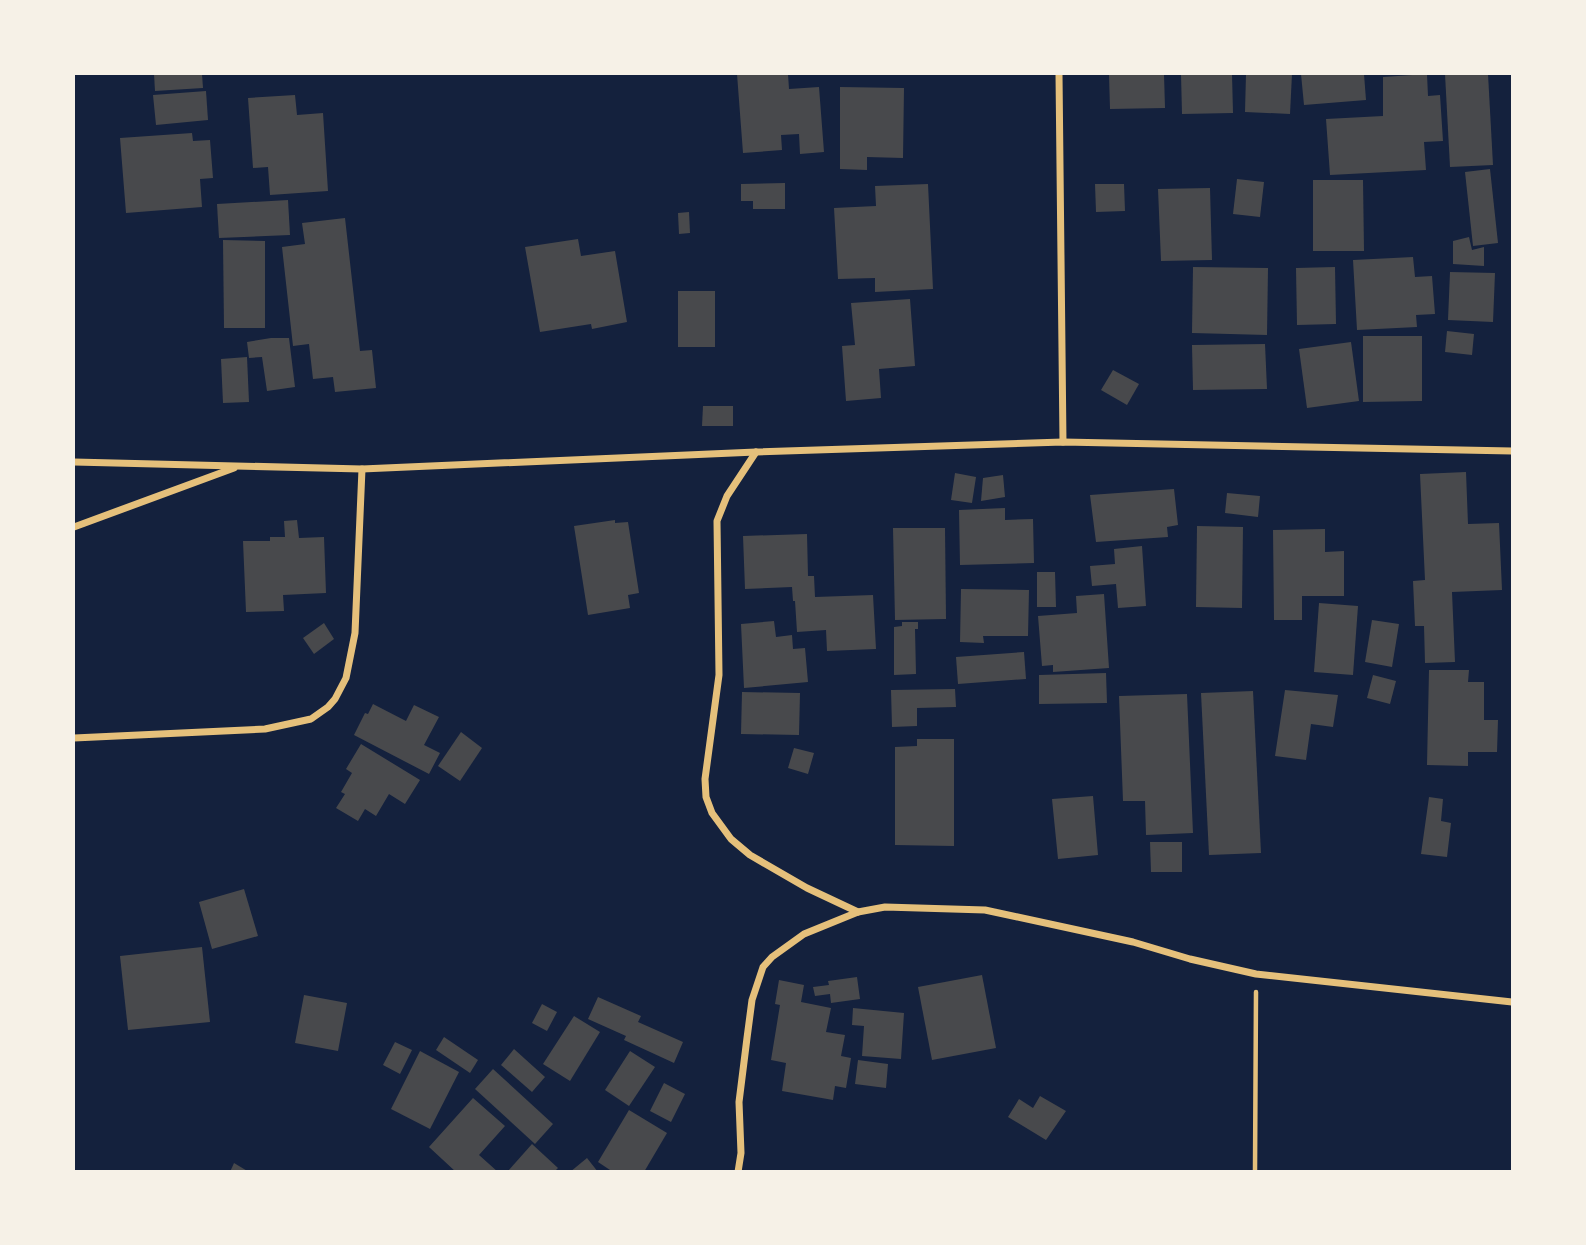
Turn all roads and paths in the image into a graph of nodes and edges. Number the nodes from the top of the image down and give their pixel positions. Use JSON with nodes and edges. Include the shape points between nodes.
{"nodes":[{"id":1,"x":1059,"y":74,"type":"edge"},
{"id":2,"x":1063,"y":442,"type":"junction"},
{"id":3,"x":1513,"y":451,"type":"edge"},
{"id":4,"x":756,"y":452,"type":"junction"},
{"id":5,"x":74,"y":462,"type":"edge"},
{"id":6,"x":240,"y":466,"type":"junction"},
{"id":7,"x":362,"y":469,"type":"junction"},
{"id":8,"x":74,"y":527,"type":"edge"},
{"id":9,"x":74,"y":738,"type":"edge"},
{"id":10,"x":858,"y":912,"type":"junction"},
{"id":11,"x":1256,"y":974,"type":"junction"},
{"id":12,"x":1513,"y":1002,"type":"edge"},
{"id":13,"x":738,"y":1171,"type":"edge"},
{"id":14,"x":1255,"y":1171,"type":"edge"}],
"edges":[{"from":1,"to":2,"type":"street"},
{"from":2,"to":3,"type":"street"},
{"from":2,"to":4,"type":"street"},
{"from":4,"to":7,"type":"street"},
{"from":4,"to":10,"type":"street","via":[[727,496],[718,521],[719,675],[706,797],[712,813],[750,855]]},
{"from":5,"to":6,"type":"street"},
{"from":6,"to":7,"type":"street"},
{"from":6,"to":8,"type":"street"},
{"from":7,"to":9,"type":"street","via":[[355,634],[346,678],[328,707],[311,719],[265,729]]},
{"from":10,"to":11,"type":"street","via":[[885,907],[985,910]]},
{"from":10,"to":13,"type":"street","via":[[804,934],[763,967],[752,1000],[739,1101]]},
{"from":11,"to":12,"type":"street"},
{"from":11,"to":14,"type":"path"}]}
